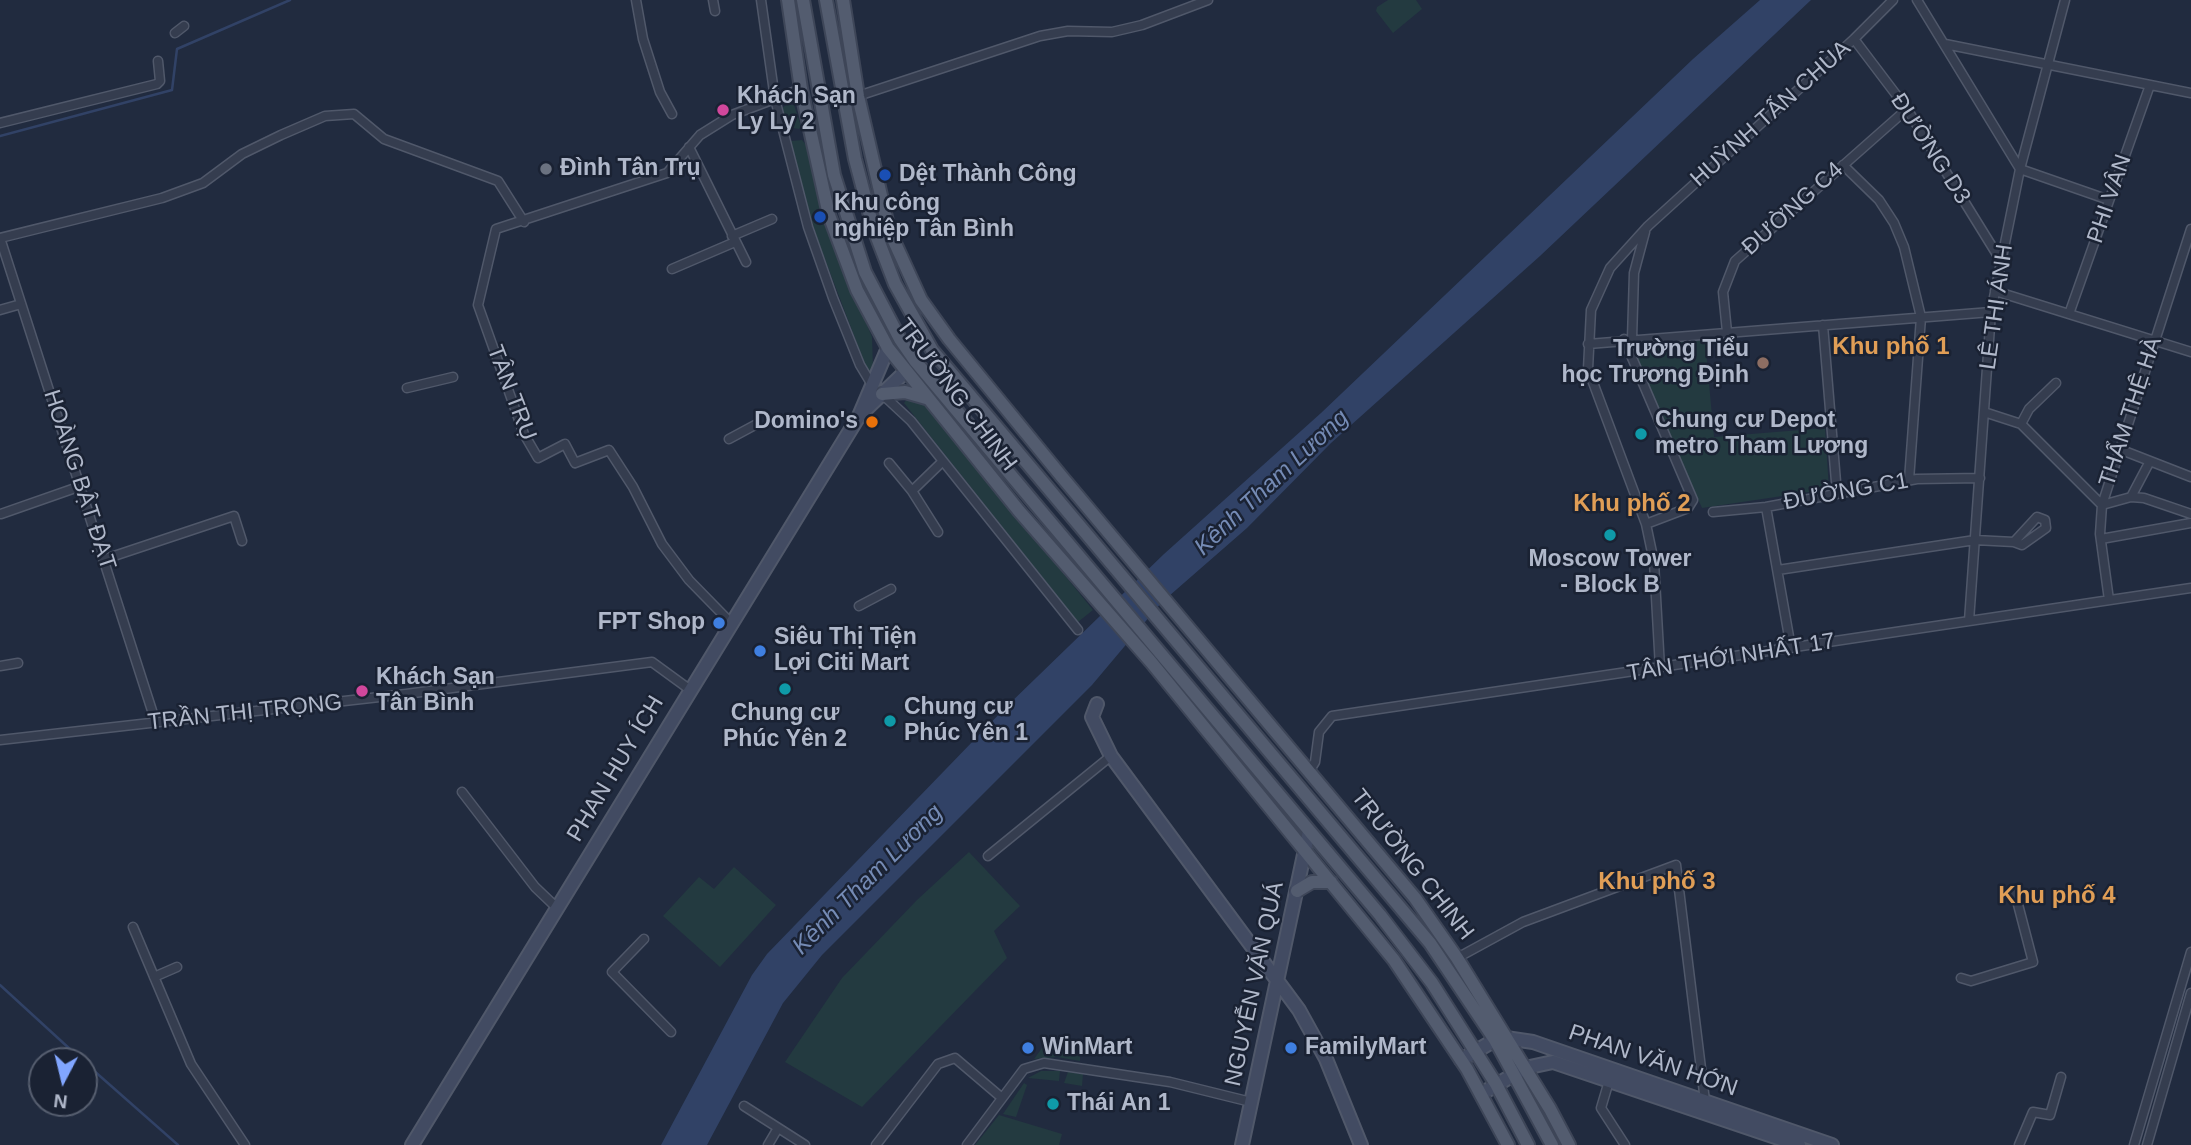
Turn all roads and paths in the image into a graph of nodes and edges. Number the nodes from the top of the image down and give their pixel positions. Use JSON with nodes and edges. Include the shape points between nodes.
{"nodes":[{"id":1,"x":636,"y":0,"type":"edge"},
{"id":2,"x":713,"y":0,"type":"edge"},
{"id":3,"x":761,"y":0,"type":"edge"},
{"id":4,"x":788,"y":0,"type":"edge"},
{"id":5,"x":803,"y":0,"type":"edge"},
{"id":6,"x":826,"y":0,"type":"edge"},
{"id":7,"x":843,"y":0,"type":"edge"},
{"id":8,"x":1208,"y":0,"type":"edge"},
{"id":9,"x":1893,"y":0,"type":"edge"},
{"id":10,"x":1917,"y":0,"type":"edge"},
{"id":11,"x":2065,"y":0,"type":"edge"},
{"id":12,"x":715,"y":11,"type":"dead end"},
{"id":13,"x":184,"y":26,"type":"dead end"},
{"id":14,"x":175,"y":33,"type":"dead end"},
{"id":15,"x":1854,"y":40,"type":"junction"},
{"id":16,"x":1945,"y":44,"type":"junction"},
{"id":17,"x":159,"y":61,"type":"dead end"},
{"id":18,"x":2047,"y":64,"type":"junction"},
{"id":19,"x":2150,"y":85,"type":"junction"},
{"id":20,"x":802,"y":89,"type":"junction"},
{"id":21,"x":2191,"y":93,"type":"edge"},
{"id":22,"x":858,"y":96,"type":"junction"},
{"id":23,"x":775,"y":99,"type":"junction"},
{"id":24,"x":1906,"y":109,"type":"junction"},
{"id":25,"x":672,"y":114,"type":"dead end"},
{"id":26,"x":0,"y":123,"type":"edge"},
{"id":27,"x":689,"y":147,"type":"junction"},
{"id":28,"x":1843,"y":165,"type":"junction"},
{"id":29,"x":2020,"y":169,"type":"junction"},
{"id":30,"x":2109,"y":200,"type":"junction"},
{"id":31,"x":772,"y":219,"type":"dead end"},
{"id":32,"x":524,"y":222,"type":"junction"},
{"id":33,"x":1647,"y":226,"type":"junction"},
{"id":34,"x":2191,"y":229,"type":"edge"},
{"id":35,"x":0,"y":238,"type":"edge"},
{"id":36,"x":734,"y":239,"type":"junction"},
{"id":37,"x":746,"y":261,"type":"dead end"},
{"id":38,"x":2001,"y":261,"type":"junction"},
{"id":39,"x":672,"y":269,"type":"dead end"},
{"id":40,"x":1995,"y":291,"type":"junction"},
{"id":41,"x":21,"y":303,"type":"junction"},
{"id":42,"x":0,"y":310,"type":"edge"},
{"id":43,"x":1991,"y":312,"type":"junction"},
{"id":44,"x":2069,"y":314,"type":"junction"},
{"id":45,"x":932,"y":316,"type":"junction"},
{"id":46,"x":1921,"y":317,"type":"junction"},
{"id":47,"x":1823,"y":325,"type":"junction"},
{"id":48,"x":918,"y":326,"type":"junction"},
{"id":49,"x":1727,"y":332,"type":"junction"},
{"id":50,"x":900,"y":338,"type":"junction"},
{"id":51,"x":949,"y":339,"type":"junction"},
{"id":52,"x":1628,"y":339,"type":"junction"},
{"id":53,"x":2154,"y":340,"type":"junction"},
{"id":54,"x":1588,"y":344,"type":"junction"},
{"id":55,"x":888,"y":348,"type":"junction"},
{"id":56,"x":932,"y":350,"type":"junction"},
{"id":57,"x":2191,"y":352,"type":"edge"},
{"id":58,"x":916,"y":362,"type":"junction"},
{"id":59,"x":905,"y":372,"type":"junction"},
{"id":60,"x":453,"y":377,"type":"dead end"},
{"id":61,"x":2056,"y":383,"type":"dead end"},
{"id":62,"x":407,"y":388,"type":"dead end"},
{"id":63,"x":877,"y":390,"type":"junction"},
{"id":64,"x":925,"y":397,"type":"junction"},
{"id":65,"x":957,"y":410,"type":"junction"},
{"id":66,"x":1984,"y":412,"type":"junction"},
{"id":67,"x":2021,"y":424,"type":"junction"},
{"id":68,"x":755,"y":425,"type":"dead end"},
{"id":69,"x":729,"y":439,"type":"dead end"},
{"id":70,"x":2119,"y":449,"type":"junction"},
{"id":71,"x":943,"y":461,"type":"junction"},
{"id":72,"x":2150,"y":461,"type":"junction"},
{"id":73,"x":889,"y":463,"type":"dead end"},
{"id":74,"x":1062,"y":477,"type":"junction"},
{"id":75,"x":2191,"y":477,"type":"edge"},
{"id":76,"x":1980,"y":478,"type":"junction"},
{"id":77,"x":1909,"y":480,"type":"junction"},
{"id":78,"x":80,"y":486,"type":"junction"},
{"id":79,"x":1050,"y":487,"type":"junction"},
{"id":80,"x":912,"y":491,"type":"junction"},
{"id":81,"x":1837,"y":494,"type":"junction"},
{"id":82,"x":2130,"y":497,"type":"junction"},
{"id":83,"x":1033,"y":500,"type":"junction"},
{"id":84,"x":2102,"y":505,"type":"junction"},
{"id":85,"x":1766,"y":507,"type":"junction"},
{"id":86,"x":1019,"y":511,"type":"junction"},
{"id":87,"x":1713,"y":512,"type":"dead end"},
{"id":88,"x":1,"y":514,"type":"edge"},
{"id":89,"x":2191,"y":514,"type":"edge"},
{"id":90,"x":2191,"y":523,"type":"edge"},
{"id":91,"x":1646,"y":524,"type":"junction"},
{"id":92,"x":938,"y":532,"type":"dead end"},
{"id":93,"x":2101,"y":539,"type":"junction"},
{"id":94,"x":1975,"y":540,"type":"junction"},
{"id":95,"x":242,"y":541,"type":"dead end"},
{"id":96,"x":2014,"y":542,"type":"dead end"},
{"id":97,"x":105,"y":559,"type":"junction"},
{"id":98,"x":1778,"y":570,"type":"junction"},
{"id":99,"x":2191,"y":588,"type":"edge"},
{"id":100,"x":891,"y":589,"type":"dead end"},
{"id":101,"x":2109,"y":600,"type":"junction"},
{"id":102,"x":859,"y":606,"type":"dead end"},
{"id":103,"x":1969,"y":621,"type":"junction"},
{"id":104,"x":731,"y":622,"type":"junction"},
{"id":105,"x":1078,"y":630,"type":"dead end"},
{"id":106,"x":1791,"y":648,"type":"junction"},
{"id":107,"x":18,"y":663,"type":"dead end"},
{"id":108,"x":0,"y":666,"type":"edge"},
{"id":109,"x":1660,"y":668,"type":"junction"},
{"id":110,"x":689,"y":689,"type":"junction"},
{"id":111,"x":1097,"y":704,"type":"dead end"},
{"id":112,"x":156,"y":723,"type":"junction"},
{"id":113,"x":0,"y":740,"type":"edge"},
{"id":114,"x":1111,"y":756,"type":"junction"},
{"id":115,"x":1310,"y":770,"type":"junction"},
{"id":116,"x":462,"y":792,"type":"dead end"},
{"id":117,"x":1309,"y":831,"type":"junction"},
{"id":118,"x":1305,"y":852,"type":"junction"},
{"id":119,"x":988,"y":856,"type":"dead end"},
{"id":120,"x":1331,"y":882,"type":"junction"},
{"id":121,"x":1297,"y":891,"type":"junction"},
{"id":122,"x":2015,"y":893,"type":"dead end"},
{"id":123,"x":557,"y":908,"type":"junction"},
{"id":124,"x":133,"y":927,"type":"dead end"},
{"id":125,"x":645,"y":939,"type":"dead end"},
{"id":126,"x":2191,"y":952,"type":"edge"},
{"id":127,"x":1457,"y":958,"type":"junction"},
{"id":128,"x":1445,"y":965,"type":"junction"},
{"id":129,"x":177,"y":967,"type":"dead end"},
{"id":130,"x":154,"y":977,"type":"junction"},
{"id":131,"x":1277,"y":977,"type":"junction"},
{"id":132,"x":1961,"y":978,"type":"dead end"},
{"id":133,"x":2191,"y":993,"type":"edge"},
{"id":134,"x":671,"y":1032,"type":"dead end"},
{"id":135,"x":1500,"y":1039,"type":"junction"},
{"id":136,"x":1476,"y":1051,"type":"junction"},
{"id":137,"x":1461,"y":1060,"type":"junction"},
{"id":138,"x":2159,"y":1060,"type":"junction"},
{"id":139,"x":2170,"y":1064,"type":"junction"},
{"id":140,"x":1520,"y":1071,"type":"junction"},
{"id":141,"x":2060,"y":1077,"type":"dead end"},
{"id":142,"x":1609,"y":1081,"type":"junction"},
{"id":143,"x":1496,"y":1084,"type":"junction"},
{"id":144,"x":1481,"y":1094,"type":"junction"},
{"id":145,"x":1002,"y":1098,"type":"junction"},
{"id":146,"x":1705,"y":1101,"type":"junction"},
{"id":147,"x":1251,"y":1102,"type":"junction"},
{"id":148,"x":744,"y":1106,"type":"dead end"},
{"id":149,"x":778,"y":1128,"type":"junction"},
{"id":150,"x":1780,"y":1133,"type":"junction"},
{"id":151,"x":771,"y":1144,"type":"edge"},
{"id":152,"x":244,"y":1145,"type":"edge"},
{"id":153,"x":412,"y":1145,"type":"edge"},
{"id":154,"x":805,"y":1145,"type":"edge"},
{"id":155,"x":876,"y":1145,"type":"edge"},
{"id":156,"x":967,"y":1145,"type":"edge"},
{"id":157,"x":1242,"y":1145,"type":"edge"},
{"id":158,"x":1361,"y":1145,"type":"edge"},
{"id":159,"x":1508,"y":1145,"type":"edge"},
{"id":160,"x":1528,"y":1145,"type":"edge"},
{"id":161,"x":1552,"y":1145,"type":"edge"},
{"id":162,"x":1569,"y":1145,"type":"edge"},
{"id":163,"x":1625,"y":1145,"type":"edge"},
{"id":164,"x":1799,"y":1145,"type":"edge"},
{"id":165,"x":1832,"y":1145,"type":"edge"},
{"id":166,"x":2019,"y":1145,"type":"edge"},
{"id":167,"x":2134,"y":1145,"type":"edge"},
{"id":168,"x":2147,"y":1145,"type":"edge"}],
"edges":[{"from":1,"to":25,"type":"street","via":[[643,39]]},
{"from":2,"to":12,"type":"street"},
{"from":3,"to":23,"type":"street"},
{"from":4,"to":20,"type":"main road","name":"TRƯỜNG CHINH"},
{"from":5,"to":50,"type":"main road","name":"TRƯỜNG CHINH","via":[[834,175],[865,272]]},
{"from":6,"to":48,"type":"main road","name":"TRƯỜNG CHINH","via":[[870,218],[895,284]]},
{"from":7,"to":22,"type":"main road","name":"TRƯỜNG CHINH"},
{"from":8,"to":22,"type":"street","via":[[1112,32],[1040,36]]},
{"from":9,"to":15,"type":"street","name":"HUỲNH TẤN CHÙA"},
{"from":10,"to":16,"type":"street"},
{"from":11,"to":18,"type":"street","name":"LÊ THỊ ÁNH"},
{"from":13,"to":14,"type":"street"},
{"from":15,"to":24,"type":"street","name":"ĐƯỜNG D3"},
{"from":15,"to":33,"type":"street","name":"HUỲNH TẤN CHÙA"},
{"from":16,"to":18,"type":"street"},
{"from":16,"to":29,"type":"street"},
{"from":17,"to":26,"type":"street","via":[[157,84]]},
{"from":18,"to":19,"type":"street"},
{"from":18,"to":29,"type":"street","name":"LÊ THỊ ÁNH"},
{"from":19,"to":21,"type":"street"},
{"from":19,"to":30,"type":"street","name":"PHI VÂN"},
{"from":20,"to":23,"type":"street"},
{"from":20,"to":55,"type":"main road","name":"TRƯỜNG CHINH","via":[[820,183],[839,247]]},
{"from":22,"to":45,"type":"main road","name":"TRƯỜNG CHINH","via":[[889,230],[911,282]]},
{"from":23,"to":27,"type":"street","via":[[732,115]]},
{"from":23,"to":63,"type":"street","via":[[808,227],[860,365]]},
{"from":24,"to":28,"type":"street","name":"ĐƯỜNG C4"},
{"from":24,"to":38,"type":"street","name":"ĐƯỜNG D3"},
{"from":27,"to":32,"type":"street","via":[[667,173]]},
{"from":27,"to":36,"type":"street"},
{"from":28,"to":46,"type":"street","via":[[1879,200],[1894,223]]},
{"from":28,"to":49,"type":"street","name":"ĐƯỜNG C4","via":[[1735,261],[1723,292]]},
{"from":29,"to":30,"type":"street"},
{"from":29,"to":38,"type":"street","name":"LÊ THỊ ÁNH"},
{"from":30,"to":44,"type":"street","name":"PHI VÂN"},
{"from":31,"to":36,"type":"street"},
{"from":32,"to":35,"type":"street","via":[[498,181],[384,139],[354,114],[326,116],[281,135],[242,154],[203,183],[162,198]]},
{"from":32,"to":104,"type":"street","name":"TÂN TRỤ","via":[[496,229],[478,305],[524,434],[538,458],[565,444],[575,463],[609,450],[662,544],[689,580]]},
{"from":33,"to":52,"type":"street","via":[[1634,274]]},
{"from":33,"to":54,"type":"street","name":"HUỲNH TẤN CHÙA","via":[[1610,268],[1591,310]]},
{"from":34,"to":53,"type":"street","name":"THẨM THỆ HÀ"},
{"from":35,"to":41,"type":"street","name":"HOÀNG BẬT ĐẠT"},
{"from":36,"to":37,"type":"street"},
{"from":36,"to":39,"type":"street"},
{"from":38,"to":40,"type":"street","name":"LÊ THỊ ÁNH"},
{"from":40,"to":43,"type":"street","name":"LÊ THỊ ÁNH"},
{"from":40,"to":44,"type":"street"},
{"from":41,"to":42,"type":"street"},
{"from":41,"to":78,"type":"street","name":"HOÀNG BẬT ĐẠT"},
{"from":43,"to":46,"type":"street"},
{"from":43,"to":66,"type":"street","name":"LÊ THỊ ÁNH"},
{"from":44,"to":53,"type":"street"},
{"from":45,"to":48,"type":"main road"},
{"from":45,"to":51,"type":"main road","name":"TRƯỜNG CHINH"},
{"from":46,"to":47,"type":"street"},
{"from":46,"to":77,"type":"street"},
{"from":47,"to":49,"type":"street"},
{"from":47,"to":81,"type":"street"},
{"from":48,"to":50,"type":"main road"},
{"from":48,"to":56,"type":"main road","name":"TRƯỜNG CHINH"},
{"from":49,"to":52,"type":"street"},
{"from":50,"to":55,"type":"main road"},
{"from":50,"to":58,"type":"main road","name":"TRƯỜNG CHINH"},
{"from":51,"to":56,"type":"main road"},
{"from":51,"to":74,"type":"main road","name":"TRƯỜNG CHINH"},
{"from":52,"to":54,"type":"street"},
{"from":52,"to":91,"type":"street","via":[[1693,500],[1688,508]]},
{"from":53,"to":57,"type":"street"},
{"from":53,"to":70,"type":"street","name":"THẨM THỆ HÀ"},
{"from":54,"to":91,"type":"street","name":"HUỲNH TẤN CHÙA","via":[[1588,369]]},
{"from":55,"to":59,"type":"main road","name":"TRƯỜNG CHINH"},
{"from":55,"to":63,"type":"main road"},
{"from":56,"to":58,"type":"main road"},
{"from":56,"to":79,"type":"main road","name":"TRƯỜNG CHINH"},
{"from":58,"to":59,"type":"main road"},
{"from":58,"to":65,"type":"main road","name":"TRƯỜNG CHINH"},
{"from":59,"to":63,"type":"main road"},
{"from":59,"to":64,"type":"main road","name":"TRƯỜNG CHINH"},
{"from":60,"to":62,"type":"street"},
{"from":61,"to":67,"type":"street"},
{"from":63,"to":64,"type":"main road"},
{"from":63,"to":71,"type":"street","via":[[911,421]]},
{"from":63,"to":104,"type":"main road","name":"PHAN HUY ÍCH"},
{"from":64,"to":65,"type":"main road"},
{"from":64,"to":86,"type":"main road","name":"TRƯỜNG CHINH"},
{"from":65,"to":83,"type":"main road","name":"TRƯỜNG CHINH"},
{"from":66,"to":67,"type":"street"},
{"from":66,"to":76,"type":"street","name":"LÊ THỊ ÁNH"},
{"from":67,"to":84,"type":"street"},
{"from":68,"to":69,"type":"street"},
{"from":70,"to":72,"type":"street"},
{"from":70,"to":84,"type":"street","name":"THẨM THỆ HÀ"},
{"from":71,"to":80,"type":"street"},
{"from":71,"to":105,"type":"street"},
{"from":72,"to":75,"type":"street"},
{"from":72,"to":82,"type":"street"},
{"from":73,"to":80,"type":"street"},
{"from":74,"to":79,"type":"main road"},
{"from":74,"to":115,"type":"main road","name":"TRƯỜNG CHINH"},
{"from":76,"to":77,"type":"street","name":"ĐƯỜNG C1"},
{"from":76,"to":94,"type":"street","name":"LÊ THỊ ÁNH"},
{"from":77,"to":81,"type":"street","name":"ĐƯỜNG C1"},
{"from":78,"to":88,"type":"street"},
{"from":78,"to":97,"type":"street","name":"HOÀNG BẬT ĐẠT"},
{"from":79,"to":128,"type":"main road","name":"TRƯỜNG CHINH","via":[[1393,895]]},
{"from":80,"to":92,"type":"street"},
{"from":81,"to":85,"type":"street","name":"ĐƯỜNG C1"},
{"from":82,"to":84,"type":"street"},
{"from":82,"to":89,"type":"street"},
{"from":83,"to":86,"type":"main road"},
{"from":83,"to":117,"type":"main road","name":"TRƯỜNG CHINH"},
{"from":84,"to":93,"type":"street","name":"THẨM THỆ HÀ"},
{"from":85,"to":87,"type":"street","name":"ĐƯỜNG C1"},
{"from":85,"to":98,"type":"street"},
{"from":86,"to":118,"type":"main road","name":"TRƯỜNG CHINH","via":[[1151,662]]},
{"from":90,"to":93,"type":"street"},
{"from":91,"to":109,"type":"street","name":"HUỲNH TẤN CHÙA","via":[[1654,562]]},
{"from":93,"to":101,"type":"street","name":"THẨM THỆ HÀ"},
{"from":94,"to":96,"type":"street"},
{"from":94,"to":98,"type":"street"},
{"from":94,"to":103,"type":"street","name":"LÊ THỊ ÁNH"},
{"from":95,"to":97,"type":"street","via":[[234,516]]},
{"from":97,"to":112,"type":"street","name":"HOÀNG BẬT ĐẠT"},
{"from":98,"to":106,"type":"street"},
{"from":99,"to":101,"type":"street","name":"TÂN THỚI NHẤT 17"},
{"from":100,"to":102,"type":"street"},
{"from":101,"to":103,"type":"street","name":"TÂN THỚI NHẤT 17"},
{"from":103,"to":106,"type":"street","name":"TÂN THỚI NHẤT 17"},
{"from":104,"to":110,"type":"main road","name":"PHAN HUY ÍCH"},
{"from":106,"to":109,"type":"street","name":"TÂN THỚI NHẤT 17"},
{"from":107,"to":108,"type":"street"},
{"from":109,"to":115,"type":"street","name":"TÂN THỚI NHẤT 17","via":[[1332,716],[1318,732]]},
{"from":110,"to":112,"type":"street","name":"TRẦN THỊ TRỌNG","via":[[652,662]]},
{"from":110,"to":123,"type":"main road","name":"PHAN HUY ÍCH"},
{"from":111,"to":114,"type":"main road","via":[[1092,717]]},
{"from":112,"to":113,"type":"street","name":"TRẦN THỊ TRỌNG"},
{"from":114,"to":119,"type":"street"},
{"from":114,"to":131,"type":"main road"},
{"from":115,"to":127,"type":"main road","name":"TRƯỜNG CHINH","via":[[1415,898]]},
{"from":116,"to":123,"type":"street","via":[[535,887]]},
{"from":117,"to":118,"type":"main road","name":"NGUYỄN VĂN QUÁ"},
{"from":117,"to":136,"type":"main road","via":[[1432,983]]},
{"from":118,"to":120,"type":"main road"},
{"from":118,"to":121,"type":"main road","name":"NGUYỄN VĂN QUÁ"},
{"from":120,"to":121,"type":"main road","via":[[1312,882]]},
{"from":120,"to":137,"type":"main road","via":[[1394,960]]},
{"from":121,"to":131,"type":"main road","name":"NGUYỄN VĂN QUÁ"},
{"from":122,"to":132,"type":"street","via":[[2033,962],[1971,981]]},
{"from":123,"to":153,"type":"main road","name":"PHAN HUY ÍCH"},
{"from":124,"to":130,"type":"street"},
{"from":125,"to":134,"type":"street","via":[[612,972]]},
{"from":126,"to":138,"type":"street"},
{"from":127,"to":128,"type":"main road"},
{"from":127,"to":135,"type":"main road","name":"TRƯỜNG CHINH"},
{"from":127,"to":146,"type":"street","via":[[1523,922],[1676,865]]},
{"from":128,"to":135,"type":"main road","name":"TRƯỜNG CHINH"},
{"from":129,"to":130,"type":"street"},
{"from":130,"to":152,"type":"street","via":[[191,1063]]},
{"from":131,"to":147,"type":"main road","name":"NGUYỄN VĂN QUÁ"},
{"from":131,"to":158,"type":"main road","via":[[1326,1059]]},
{"from":133,"to":139,"type":"street"},
{"from":135,"to":136,"type":"main road"},
{"from":135,"to":140,"type":"main road","name":"TRƯỜNG CHINH"},
{"from":135,"to":146,"type":"main road","name":"PHAN VĂN HỚN","via":[[1533,1041]]},
{"from":136,"to":137,"type":"main road"},
{"from":136,"to":143,"type":"main road"},
{"from":137,"to":144,"type":"main road"},
{"from":138,"to":139,"type":"street"},
{"from":138,"to":167,"type":"street"},
{"from":139,"to":168,"type":"street"},
{"from":140,"to":142,"type":"main road","name":"PHAN VĂN HỚN","via":[[1553,1062]]},
{"from":140,"to":143,"type":"main road","name":"PHAN VĂN HỚN"},
{"from":140,"to":161,"type":"main road","name":"TRƯỜNG CHINH"},
{"from":140,"to":162,"type":"main road","name":"TRƯỜNG CHINH"},
{"from":141,"to":166,"type":"street","via":[[2050,1115],[2033,1112]]},
{"from":142,"to":150,"type":"main road","name":"PHAN VĂN HỚN"},
{"from":142,"to":163,"type":"street","via":[[1601,1108]]},
{"from":143,"to":144,"type":"main road","name":"PHAN VĂN HỚN"},
{"from":143,"to":160,"type":"main road"},
{"from":144,"to":159,"type":"main road"},
{"from":145,"to":147,"type":"street","via":[[1024,1069],[1044,1063],[1170,1082]]},
{"from":145,"to":155,"type":"street","via":[[955,1058],[938,1064]]},
{"from":145,"to":156,"type":"street"},
{"from":146,"to":150,"type":"main road","name":"PHAN VĂN HỚN"},
{"from":147,"to":157,"type":"main road","name":"NGUYỄN VĂN QUÁ"},
{"from":148,"to":149,"type":"street"},
{"from":149,"to":151,"type":"street"},
{"from":149,"to":154,"type":"street"},
{"from":150,"to":164,"type":"main road","name":"PHAN VĂN HỚN"},
{"from":150,"to":165,"type":"main road","name":"PHAN VĂN HỚN"}]}
